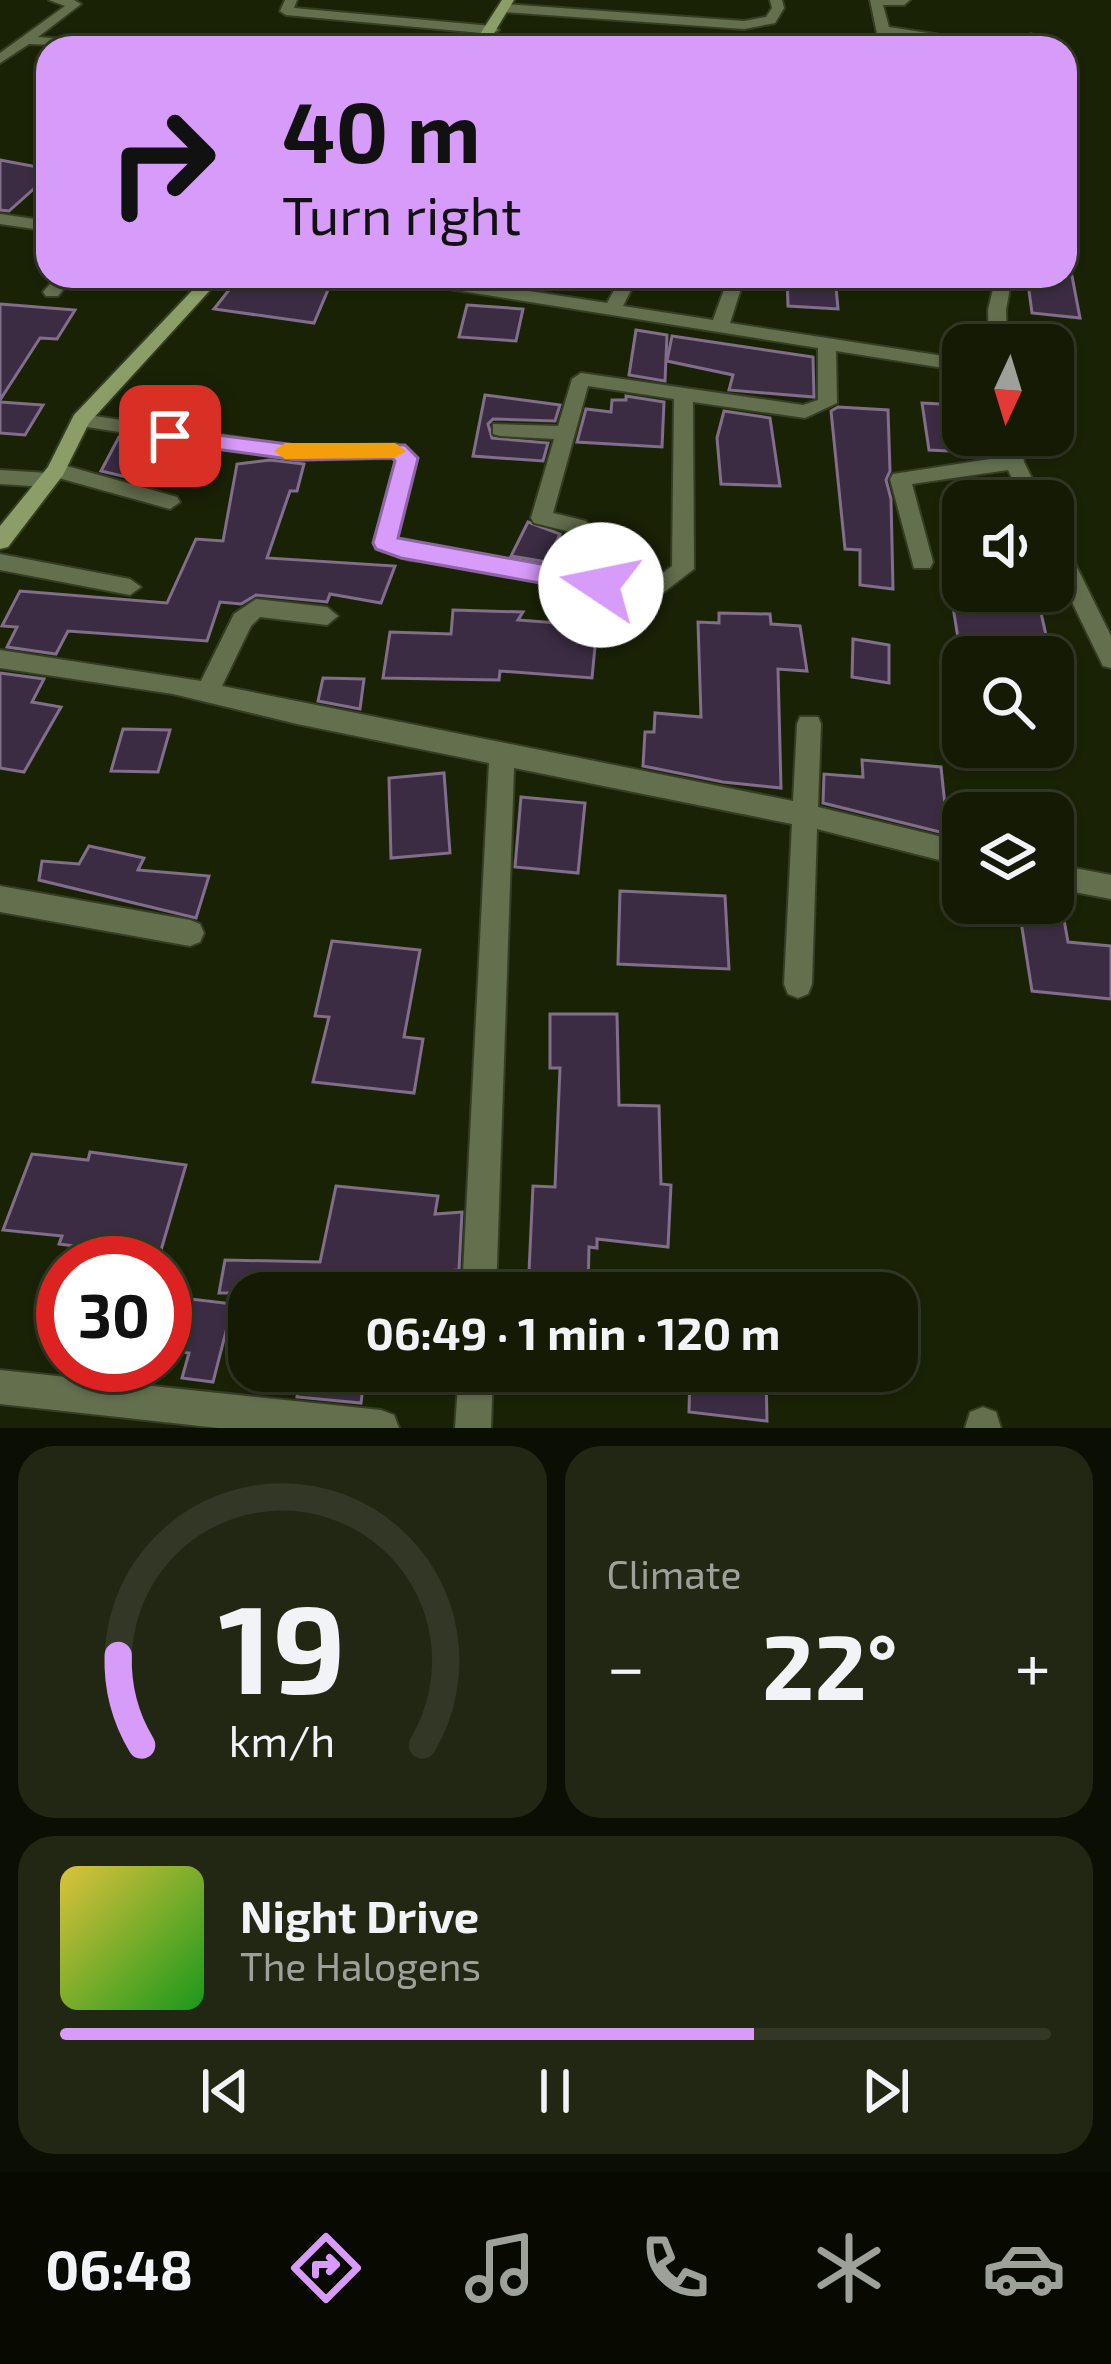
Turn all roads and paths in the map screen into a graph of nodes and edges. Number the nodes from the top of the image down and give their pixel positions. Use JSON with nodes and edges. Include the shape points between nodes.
{"nodes":[{"id":1,"x":55,"y":0,"type":"edge"},
{"id":2,"x":291,"y":0,"type":"edge"},
{"id":3,"x":776,"y":0,"type":"edge"},
{"id":4,"x":904,"y":1,"type":"edge"},
{"id":5,"x":506,"y":4,"type":"edge"},
{"id":6,"x":886,"y":31,"type":"junction"},
{"id":7,"x":934,"y":35,"type":"dead end"},
{"id":8,"x":465,"y":36,"type":"edge"},
{"id":9,"x":488,"y":36,"type":"edge"},
{"id":10,"x":886,"y":36,"type":"edge"},
{"id":11,"x":27,"y":40,"type":"junction"},
{"id":12,"x":36,"y":41,"type":"edge"},
{"id":13,"x":0,"y":59,"type":"edge"},
{"id":14,"x":0,"y":219,"type":"edge"},
{"id":15,"x":36,"y":224,"type":"edge"},
{"id":16,"x":56,"y":288,"type":"edge"},
{"id":17,"x":204,"y":288,"type":"edge"},
{"id":18,"x":517,"y":288,"type":"edge"},
{"id":19,"x":624,"y":288,"type":"edge"},
{"id":20,"x":733,"y":288,"type":"edge"},
{"id":21,"x":1002,"y":288,"type":"edge"},
{"id":22,"x":52,"y":292,"type":"dead end"},
{"id":23,"x":614,"y":307,"type":"junction"},
{"id":24,"x":997,"y":324,"type":"edge"},
{"id":25,"x":719,"y":328,"type":"junction"},
{"id":26,"x":827,"y":344,"type":"junction"},
{"id":27,"x":942,"y":362,"type":"edge"},
{"id":28,"x":684,"y":394,"type":"junction"},
{"id":29,"x":81,"y":420,"type":"junction"},
{"id":30,"x":500,"y":429,"type":"dead end"},
{"id":31,"x":566,"y":433,"type":"junction"},
{"id":32,"x":1013,"y":456,"type":"edge"},
{"id":33,"x":1014,"y":461,"type":"junction"},
{"id":34,"x":51,"y":475,"type":"junction"},
{"id":35,"x":0,"y":477,"type":"edge"},
{"id":36,"x":1024,"y":480,"type":"edge"},
{"id":37,"x":170,"y":502,"type":"dead end"},
{"id":38,"x":579,"y":526,"type":"dead end"},
{"id":39,"x":0,"y":541,"type":"edge"},
{"id":40,"x":0,"y":562,"type":"edge"},
{"id":41,"x":922,"y":562,"type":"dead end"},
{"id":42,"x":1074,"y":584,"type":"edge"},
{"id":43,"x":130,"y":587,"type":"dead end"},
{"id":44,"x":327,"y":616,"type":"dead end"},
{"id":45,"x":0,"y":659,"type":"edge"},
{"id":46,"x":1111,"y":659,"type":"edge"},
{"id":47,"x":207,"y":692,"type":"junction"},
{"id":48,"x":809,"y":724,"type":"dead end"},
{"id":49,"x":502,"y":757,"type":"junction"},
{"id":50,"x":805,"y":815,"type":"junction"},
{"id":51,"x":942,"y":849,"type":"edge"},
{"id":52,"x":1074,"y":880,"type":"edge"},
{"id":53,"x":1111,"y":887,"type":"edge"},
{"id":54,"x":0,"y":899,"type":"edge"},
{"id":55,"x":190,"y":933,"type":"dead end"},
{"id":56,"x":798,"y":985,"type":"dead end"},
{"id":57,"x":480,"y":1272,"type":"edge"},
{"id":58,"x":0,"y":1387,"type":"edge"},
{"id":59,"x":475,"y":1392,"type":"edge"},
{"id":60,"x":381,"y":1428,"type":"edge"},
{"id":61,"x":473,"y":1428,"type":"edge"}],
"edges":[{"from":1,"to":11,"type":"street","via":[[75,4]]},
{"from":2,"to":8,"type":"street","via":[[286,11]]},
{"from":3,"to":5,"type":"street","via":[[770,20],[744,25]]},
{"from":4,"to":6,"type":"street","via":[[876,1]]},
{"from":5,"to":9,"type":"street"},
{"from":6,"to":7,"type":"street"},
{"from":6,"to":10,"type":"street"},
{"from":11,"to":12,"type":"street"},
{"from":11,"to":13,"type":"street"},
{"from":14,"to":15,"type":"street"},
{"from":16,"to":22,"type":"street"},
{"from":17,"to":29,"type":"street"},
{"from":18,"to":23,"type":"street"},
{"from":19,"to":23,"type":"street"},
{"from":20,"to":25,"type":"street"},
{"from":21,"to":24,"type":"street"},
{"from":23,"to":25,"type":"street"},
{"from":25,"to":26,"type":"street"},
{"from":26,"to":27,"type":"street"},
{"from":26,"to":28,"type":"street","via":[[827,403],[805,412]]},
{"from":28,"to":29,"type":"street","via":[[683,569],[664,584],[634,586],[385,543],[407,458],[397,451],[296,452]]},
{"from":28,"to":31,"type":"street","via":[[581,380]]},
{"from":29,"to":34,"type":"street"},
{"from":30,"to":31,"type":"street"},
{"from":31,"to":38,"type":"street","via":[[541,518]]},
{"from":32,"to":33,"type":"street"},
{"from":33,"to":36,"type":"street"},
{"from":33,"to":41,"type":"street","via":[[900,479]]},
{"from":34,"to":35,"type":"street"},
{"from":34,"to":37,"type":"street"},
{"from":34,"to":39,"type":"street"},
{"from":40,"to":43,"type":"street"},
{"from":42,"to":46,"type":"street"},
{"from":44,"to":47,"type":"street","via":[[256,608],[242,620]]},
{"from":45,"to":47,"type":"street"},
{"from":47,"to":49,"type":"street"},
{"from":48,"to":50,"type":"street"},
{"from":49,"to":50,"type":"street"},
{"from":49,"to":57,"type":"street"},
{"from":50,"to":51,"type":"street"},
{"from":50,"to":56,"type":"street"},
{"from":52,"to":53,"type":"street"},
{"from":54,"to":55,"type":"street"},
{"from":58,"to":60,"type":"street"},
{"from":59,"to":61,"type":"street"}]}
